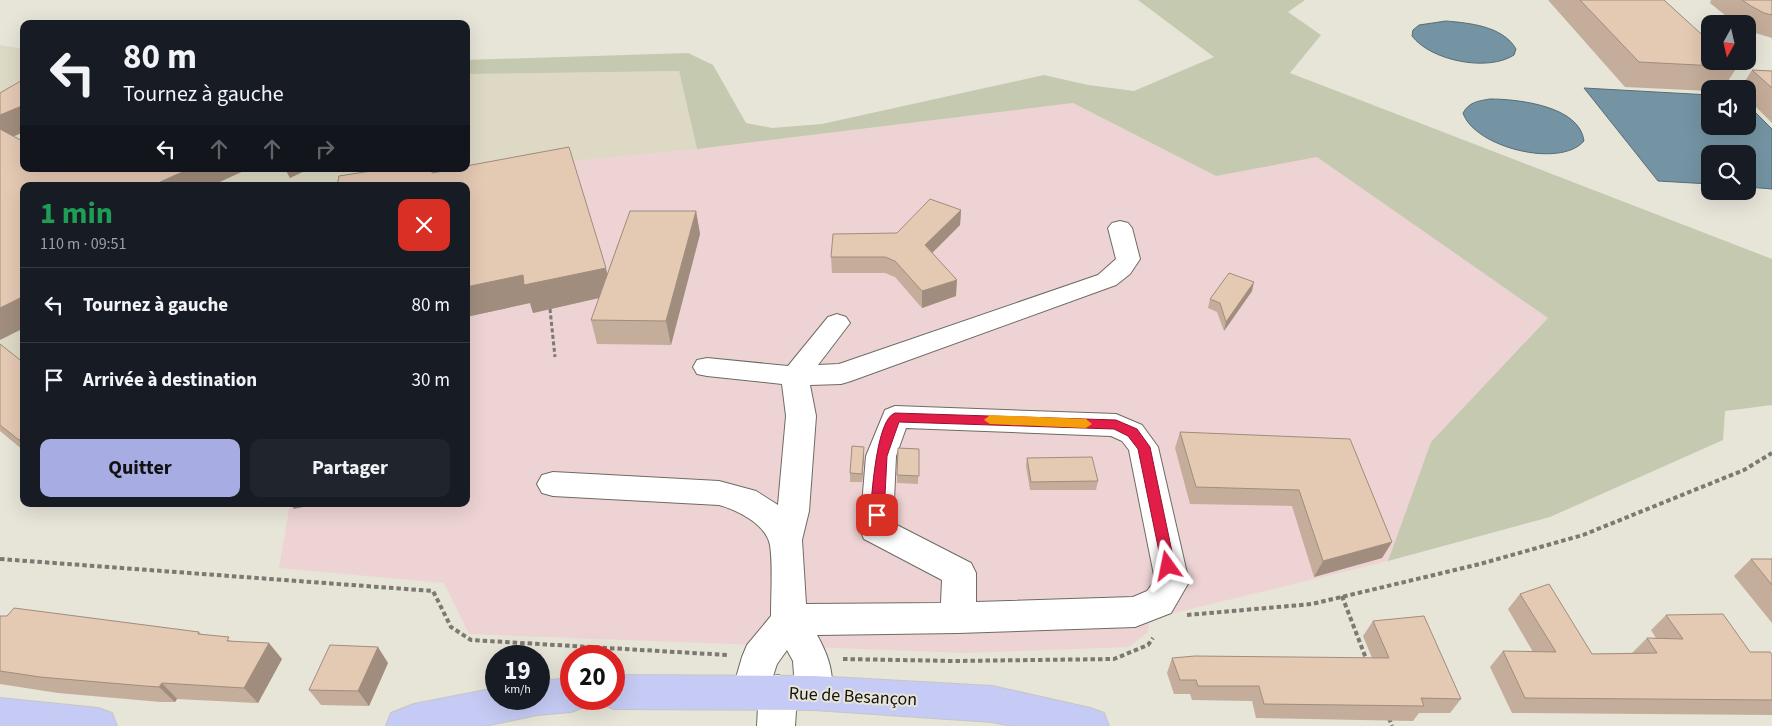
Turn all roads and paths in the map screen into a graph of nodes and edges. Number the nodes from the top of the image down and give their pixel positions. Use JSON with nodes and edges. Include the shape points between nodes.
{"nodes":[{"id":1,"x":1120,"y":228,"type":"dead end"},
{"id":2,"x":550,"y":309,"type":"dead end"},
{"id":3,"x":837,"y":323,"type":"dead end"},
{"id":4,"x":556,"y":357,"type":"dead end"},
{"id":5,"x":707,"y":367,"type":"dead end"},
{"id":6,"x":795,"y":376,"type":"junction"},
{"id":7,"x":554,"y":484,"type":"dead end"},
{"id":8,"x":786,"y":540,"type":"junction"},
{"id":9,"x":1342,"y":596,"type":"dead end"},
{"id":10,"x":958,"y":618,"type":"junction"},
{"id":11,"x":789,"y":620,"type":"junction"},
{"id":12,"x":1371,"y":670,"type":"edge"},
{"id":13,"x":625,"y":693,"type":"edge"},
{"id":14,"x":780,"y":701,"type":"edge"},
{"id":15,"x":485,"y":708,"type":"edge"},
{"id":16,"x":0,"y":716,"type":"edge"},
{"id":17,"x":1389,"y":717,"type":"edge"},
{"id":18,"x":98,"y":726,"type":"edge"},
{"id":19,"x":406,"y":726,"type":"edge"},
{"id":20,"x":1090,"y":726,"type":"edge"},
{"id":21,"x":1392,"y":726,"type":"edge"}],
"edges":[{"from":1,"to":6,"type":"lane","via":[[1128,259],[1121,270],[1107,280],[841,374]]},
{"from":2,"to":4,"type":"path"},
{"from":3,"to":6,"type":"lane"},
{"from":5,"to":6,"type":"lane"},
{"from":6,"to":8,"type":"lane","via":[[802,416]]},
{"from":7,"to":8,"type":"lane","via":[[719,493],[746,500],[767,514]]},
{"from":8,"to":11,"type":"lane"},
{"from":9,"to":12,"type":"path"},
{"from":10,"to":10,"type":"lane","via":[[1135,612],[1160,602],[1172,582],[1144,447],[1132,433],[1116,425],[895,417],[881,456],[876,530],[959,573]]},
{"from":10,"to":11,"type":"lane"},
{"from":11,"to":14,"type":"lane","via":[[760,657]]},
{"from":11,"to":14,"type":"lane","via":[[811,659]]},
{"from":13,"to":14,"type":"main road","name":"Rue de Besançon"},
{"from":14,"to":20,"type":"main road","name":"Rue de Besançon","via":[[992,704]]},
{"from":15,"to":19,"type":"main road"},
{"from":16,"to":18,"type":"main road"},
{"from":17,"to":21,"type":"path"}]}
